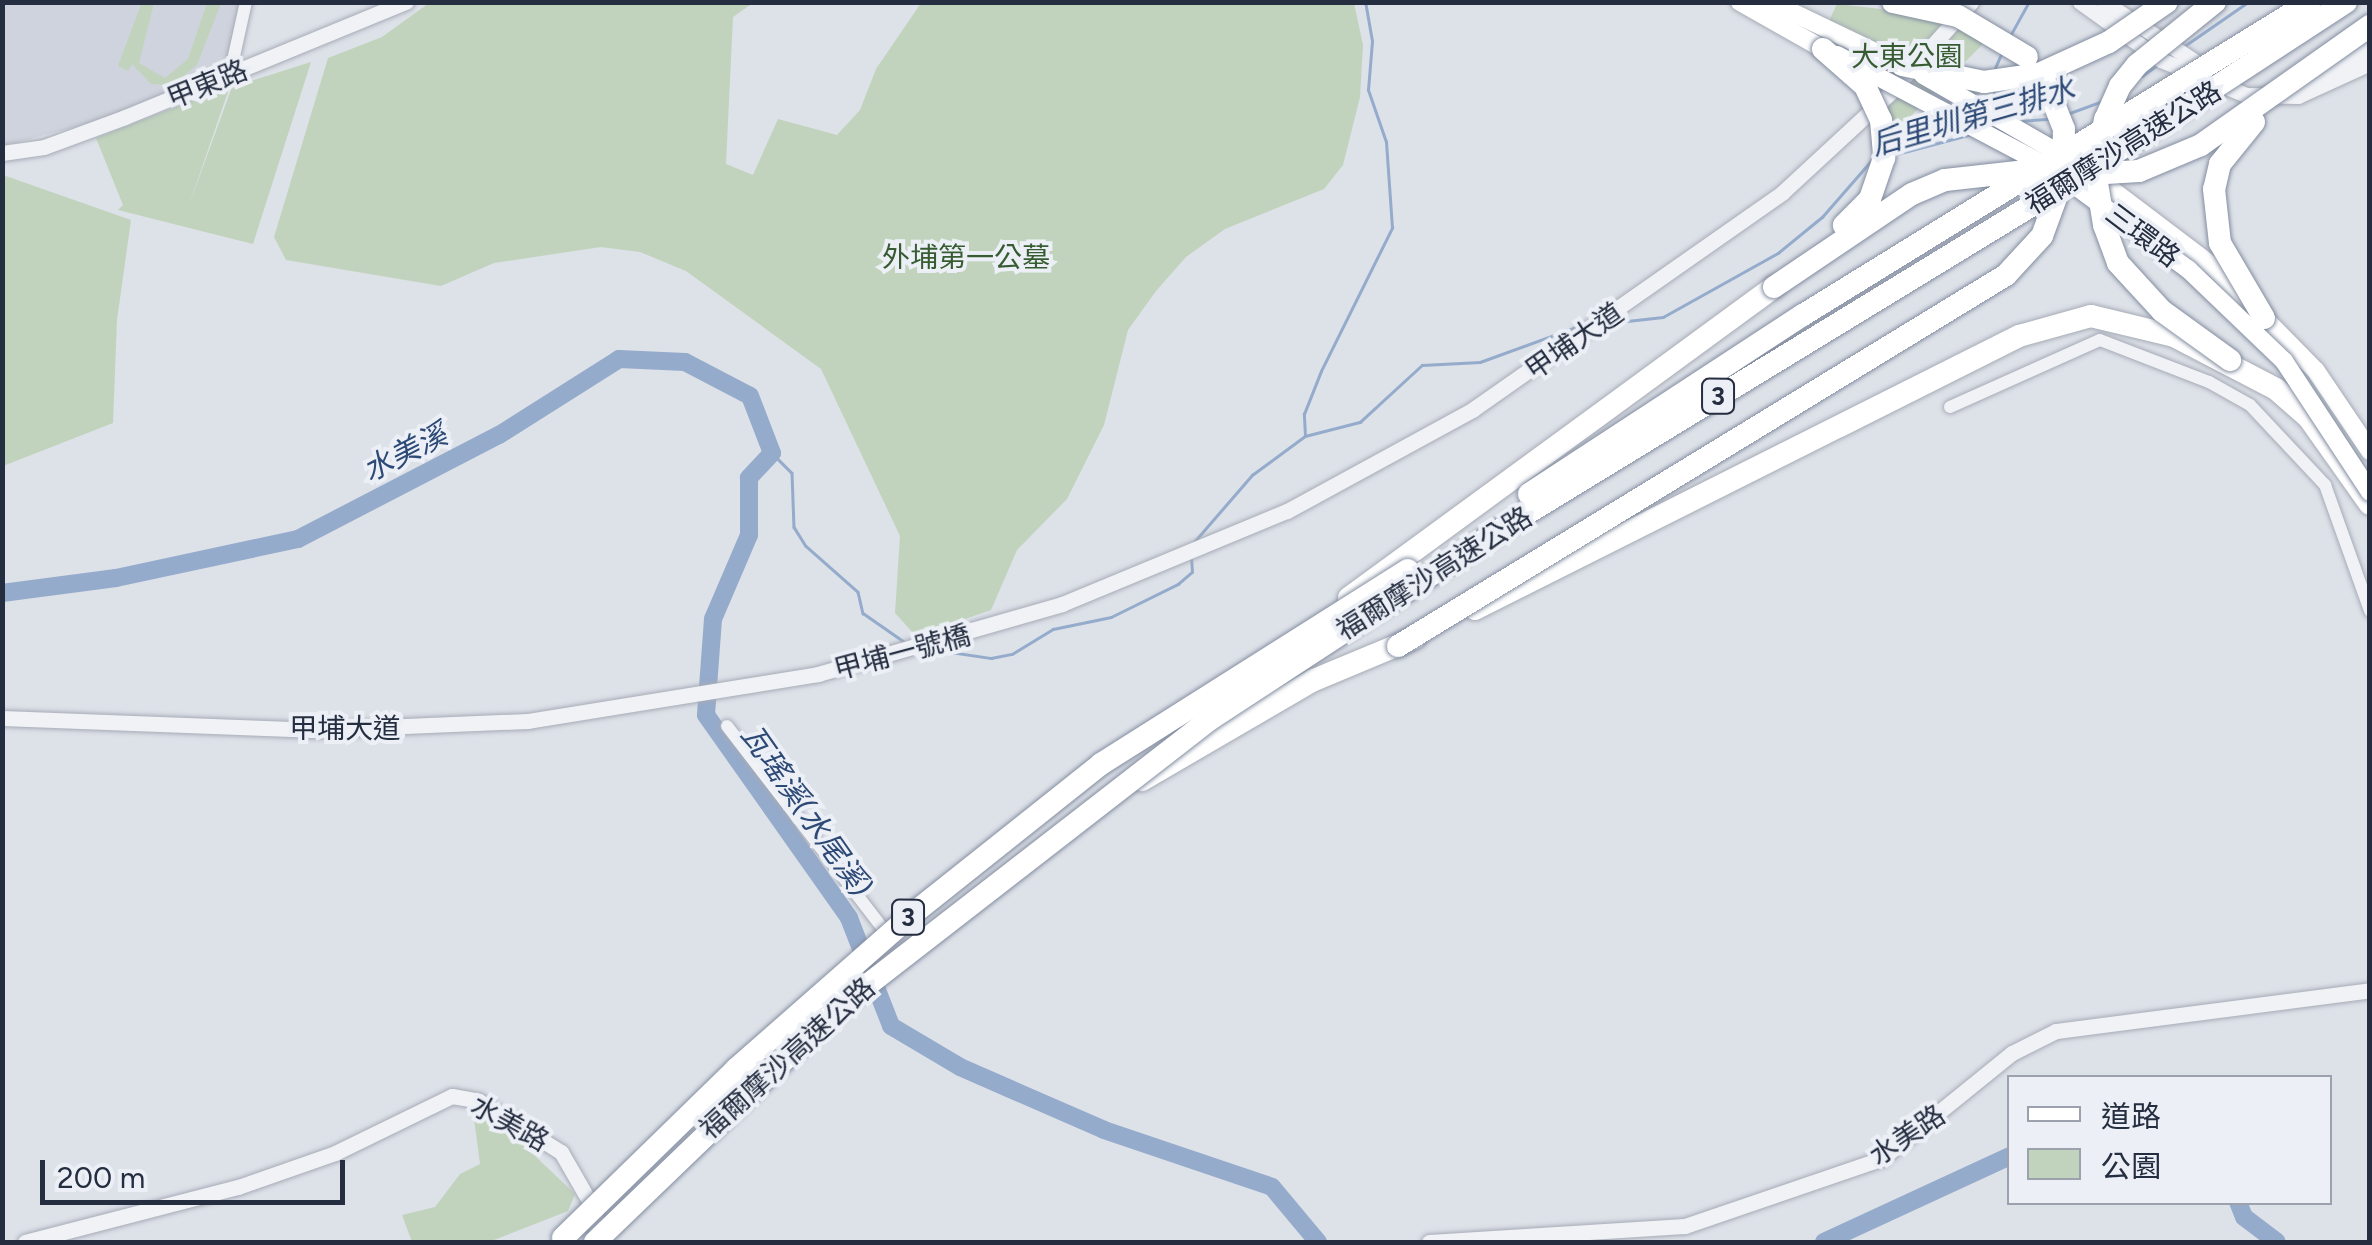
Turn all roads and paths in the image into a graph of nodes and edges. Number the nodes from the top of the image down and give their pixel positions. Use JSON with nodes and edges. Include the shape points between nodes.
{"nodes":[{"id":1,"x":246,"y":2,"type":"edge"},
{"id":2,"x":406,"y":2,"type":"edge"},
{"id":3,"x":1740,"y":2,"type":"edge"},
{"id":4,"x":1771,"y":2,"type":"edge"},
{"id":5,"x":1893,"y":2,"type":"edge"},
{"id":6,"x":1971,"y":2,"type":"edge"},
{"id":7,"x":2080,"y":2,"type":"edge"},
{"id":8,"x":2104,"y":2,"type":"edge"},
{"id":9,"x":2167,"y":2,"type":"edge"},
{"id":10,"x":2214,"y":2,"type":"edge"},
{"id":11,"x":2310,"y":2,"type":"edge"},
{"id":12,"x":2346,"y":2,"type":"edge"},
{"id":13,"x":2370,"y":26,"type":"edge"},
{"id":14,"x":2370,"y":48,"type":"edge"},
{"id":15,"x":1823,"y":49,"type":"junction"},
{"id":16,"x":2370,"y":63,"type":"edge"},
{"id":17,"x":1902,"y":64,"type":"junction"},
{"id":18,"x":230,"y":74,"type":"junction"},
{"id":19,"x":2307,"y":75,"type":"junction"},
{"id":20,"x":2,"y":152,"type":"edge"},
{"id":21,"x":2054,"y":170,"type":"junction"},
{"id":22,"x":2090,"y":174,"type":"junction"},
{"id":23,"x":1774,"y":287,"type":"junction"},
{"id":24,"x":2264,"y":318,"type":"junction"},
{"id":25,"x":2230,"y":360,"type":"junction"},
{"id":26,"x":1950,"y":407,"type":"dead end"},
{"id":27,"x":2370,"y":451,"type":"edge"},
{"id":28,"x":2370,"y":492,"type":"edge"},
{"id":29,"x":2370,"y":504,"type":"edge"},
{"id":30,"x":1112,"y":585,"type":"joint"},
{"id":31,"x":2370,"y":611,"type":"edge"},
{"id":32,"x":1292,"y":643,"type":"junction"},
{"id":33,"x":1398,"y":646,"type":"junction"},
{"id":34,"x":686,"y":699,"type":"joint"},
{"id":35,"x":2,"y":718,"type":"edge"},
{"id":36,"x":728,"y":726,"type":"dead end"},
{"id":37,"x":1099,"y":802,"type":"junction"},
{"id":38,"x":915,"y":973,"type":"dead end"},
{"id":39,"x":2370,"y":990,"type":"edge"},
{"id":40,"x":560,"y":1240,"type":"edge"},
{"id":41,"x":25,"y":1242,"type":"edge"},
{"id":42,"x":596,"y":1242,"type":"edge"},
{"id":43,"x":1429,"y":1242,"type":"edge"}],
"edges":[{"from":1,"to":18,"type":"street"},
{"from":2,"to":18,"type":"street","name":"甲東路"},
{"from":3,"to":15,"type":"main road","name":"三環路"},
{"from":4,"to":17,"type":"main road","name":"三環路"},
{"from":5,"to":33,"type":"highway","bridge":true,"via":[[1984,26],[2028,56],[2046,84],[2067,149],[2052,212],[2029,254],[2006,275]]},
{"from":6,"to":30,"type":"street","name":"甲埔大道","via":[[1890,93],[1796,180],[1560,352],[1370,468]]},
{"from":7,"to":16,"type":"street","via":[[2161,60],[2246,95],[2298,96]]},
{"from":8,"to":14,"type":"street","via":[[2218,76],[2254,87],[2294,85]]},
{"from":9,"to":17,"type":"highway","bridge":true,"via":[[2110,42],[2039,74],[1984,82]]},
{"from":10,"to":25,"type":"highway","bridge":true,"via":[[2120,86],[2105,119],[2095,171],[2118,263],[2162,311]]},
{"from":11,"to":32,"type":"highway","name":"福爾摩沙高速公路","number":"3","bridge":true,"via":[[1802,315]]},
{"from":12,"to":37,"type":"highway","name":"福爾摩沙高速公路","number":"3","bridge":true,"via":[[2068,184],[1351,625]]},
{"from":13,"to":19,"type":"highway","bridge":true},
{"from":15,"to":21,"type":"main road","name":"三環路","bridge":true},
{"from":15,"to":23,"type":"highway","bridge":true,"via":[[1865,86],[1881,120],[1884,158],[1870,200]]},
{"from":17,"to":22,"type":"main road","name":"三環路","bridge":true,"via":[[1993,111]]},
{"from":18,"to":20,"type":"street","name":"甲東路","via":[[44,147]]},
{"from":19,"to":22,"type":"highway","bridge":true,"via":[[2171,161]]},
{"from":19,"to":24,"type":"highway","bridge":true,"via":[[2240,134],[2214,189],[2220,243]]},
{"from":21,"to":22,"type":"main road","bridge":true},
{"from":21,"to":23,"type":"highway","bridge":true,"via":[[1977,174],[1912,194]]},
{"from":21,"to":28,"type":"main road","name":"三環路","bridge":true,"via":[[2188,268],[2284,361]]},
{"from":22,"to":24,"type":"main road","name":"三環路","bridge":true,"via":[[2211,265]]},
{"from":23,"to":32,"type":"highway","bridge":true},
{"from":24,"to":27,"type":"main road","name":"三環路","via":[[2316,371]]},
{"from":25,"to":29,"type":"highway","via":[[2308,418]]},
{"from":25,"to":33,"type":"highway","bridge":true,"via":[[2121,318],[2091,316],[2019,336]]},
{"from":26,"to":31,"type":"street","via":[[2100,340],[2219,387],[2250,406],[2326,484]]},
{"from":30,"to":34,"type":"street","name":"甲埔一號橋","via":[[957,638]]},
{"from":32,"to":40,"type":"highway","name":"福爾摩沙高速公路","number":"3","bridge":true,"via":[[1101,764],[915,912],[736,1069]]},
{"from":33,"to":37,"type":"highway","bridge":true,"via":[[1314,680]]},
{"from":34,"to":35,"type":"street","name":"甲埔大道","via":[[528,721],[394,729]]},
{"from":36,"to":38,"type":"street"},
{"from":37,"to":42,"type":"highway","name":"福爾摩沙高速公路","number":"3","bridge":true,"via":[[839,1006]]},
{"from":39,"to":43,"type":"street","name":"水美路","via":[[2056,1031],[2012,1052],[1880,1158],[1685,1226]]},
{"from":41,"to":42,"type":"street","name":"水美路","via":[[238,1187],[336,1153],[452,1096],[479,1101],[561,1152],[595,1211]]}]}
